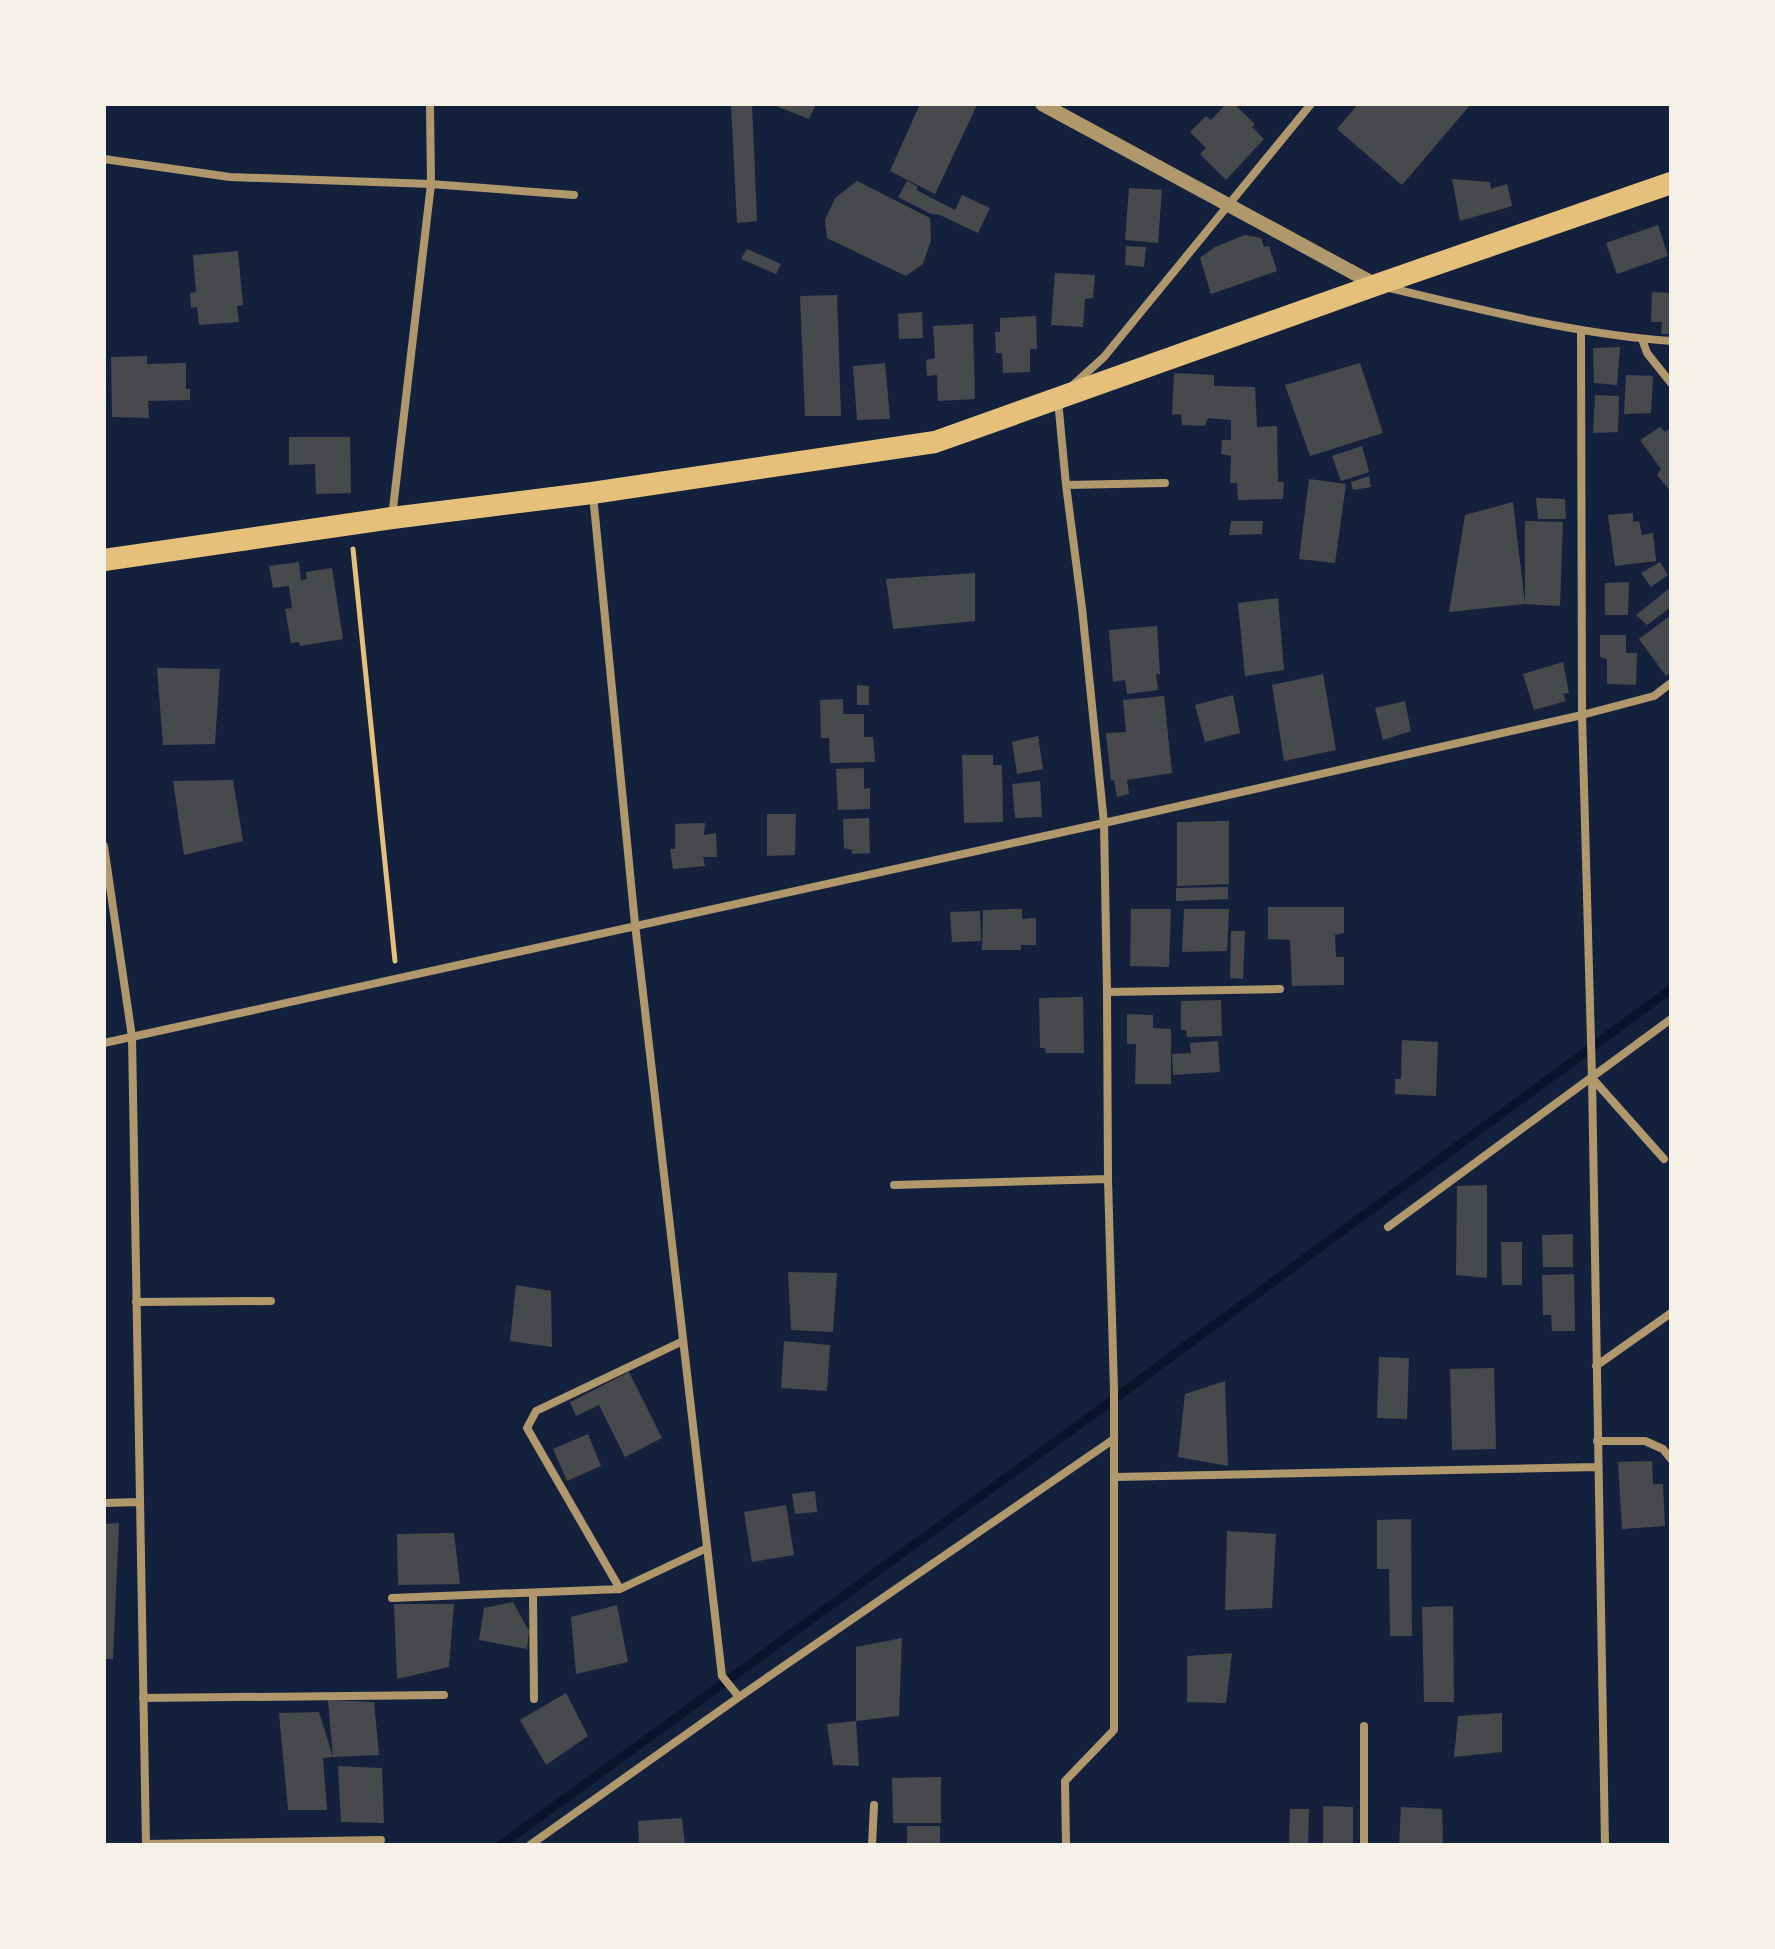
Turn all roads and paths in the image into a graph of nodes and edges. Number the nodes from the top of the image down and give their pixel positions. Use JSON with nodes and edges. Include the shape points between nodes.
{"nodes":[{"id":1,"x":430,"y":104,"type":"edge"},
{"id":2,"x":1042,"y":104,"type":"edge"},
{"id":3,"x":1311,"y":104,"type":"edge"},
{"id":4,"x":104,"y":159,"type":"edge"},
{"id":5,"x":1671,"y":183,"type":"edge"},
{"id":6,"x":431,"y":184,"type":"junction"},
{"id":7,"x":574,"y":195,"type":"dead end"},
{"id":8,"x":1229,"y":206,"type":"junction"},
{"id":9,"x":1376,"y":285,"type":"junction"},
{"id":10,"x":1581,"y":330,"type":"junction"},
{"id":11,"x":1642,"y":339,"type":"junction"},
{"id":12,"x":1671,"y":341,"type":"edge"},
{"id":13,"x":1671,"y":383,"type":"edge"},
{"id":14,"x":1058,"y":399,"type":"junction"},
{"id":15,"x":1165,"y":483,"type":"dead end"},
{"id":16,"x":1066,"y":485,"type":"junction"},
{"id":17,"x":592,"y":493,"type":"junction"},
{"id":18,"x":392,"y":518,"type":"junction"},
{"id":19,"x":351,"y":524,"type":"junction"},
{"id":20,"x":104,"y":560,"type":"edge"},
{"id":21,"x":1671,"y":683,"type":"edge"},
{"id":22,"x":1582,"y":715,"type":"junction"},
{"id":23,"x":1104,"y":823,"type":"junction"},
{"id":24,"x":104,"y":846,"type":"edge"},
{"id":25,"x":635,"y":924,"type":"junction"},
{"id":26,"x":397,"y":978,"type":"junction"},
{"id":27,"x":1280,"y":989,"type":"dead end"},
{"id":28,"x":1107,"y":992,"type":"junction"},
{"id":29,"x":1671,"y":1019,"type":"edge"},
{"id":30,"x":132,"y":1037,"type":"junction"},
{"id":31,"x":104,"y":1043,"type":"edge"},
{"id":32,"x":1592,"y":1078,"type":"junction"},
{"id":33,"x":1664,"y":1159,"type":"dead end"},
{"id":34,"x":1108,"y":1179,"type":"junction"},
{"id":35,"x":894,"y":1185,"type":"dead end"},
{"id":36,"x":1388,"y":1227,"type":"dead end"},
{"id":37,"x":271,"y":1301,"type":"dead end"},
{"id":38,"x":136,"y":1302,"type":"junction"},
{"id":39,"x":1671,"y":1313,"type":"edge"},
{"id":40,"x":683,"y":1341,"type":"junction"},
{"id":41,"x":1596,"y":1366,"type":"junction"},
{"id":42,"x":1114,"y":1439,"type":"junction"},
{"id":43,"x":1597,"y":1441,"type":"junction"},
{"id":44,"x":1671,"y":1459,"type":"edge"},
{"id":45,"x":1597,"y":1467,"type":"junction"},
{"id":46,"x":1115,"y":1477,"type":"junction"},
{"id":47,"x":140,"y":1502,"type":"junction"},
{"id":48,"x":104,"y":1503,"type":"edge"},
{"id":49,"x":707,"y":1548,"type":"junction"},
{"id":50,"x":620,"y":1589,"type":"junction"},
{"id":51,"x":533,"y":1593,"type":"junction"},
{"id":52,"x":392,"y":1598,"type":"dead end"},
{"id":53,"x":444,"y":1695,"type":"dead end"},
{"id":54,"x":739,"y":1697,"type":"junction"},
{"id":55,"x":143,"y":1698,"type":"junction"},
{"id":56,"x":534,"y":1699,"type":"dead end"},
{"id":57,"x":1364,"y":1726,"type":"dead end"},
{"id":58,"x":874,"y":1805,"type":"dead end"},
{"id":59,"x":381,"y":1840,"type":"dead end"},
{"id":60,"x":146,"y":1844,"type":"edge"},
{"id":61,"x":530,"y":1845,"type":"edge"},
{"id":62,"x":872,"y":1845,"type":"edge"},
{"id":63,"x":1066,"y":1845,"type":"edge"},
{"id":64,"x":1364,"y":1845,"type":"edge"},
{"id":65,"x":1605,"y":1845,"type":"edge"}],
"edges":[{"from":1,"to":6,"type":"street"},
{"from":2,"to":8,"type":"street"},
{"from":3,"to":8,"type":"street"},
{"from":4,"to":6,"type":"street","via":[[230,177]]},
{"from":5,"to":9,"type":"highway"},
{"from":6,"to":7,"type":"street"},
{"from":6,"to":18,"type":"street"},
{"from":8,"to":9,"type":"street"},
{"from":8,"to":14,"type":"street","via":[[1104,357]]},
{"from":9,"to":10,"type":"street"},
{"from":9,"to":14,"type":"highway"},
{"from":10,"to":11,"type":"street"},
{"from":10,"to":22,"type":"street"},
{"from":11,"to":12,"type":"street"},
{"from":11,"to":13,"type":"street"},
{"from":14,"to":16,"type":"street"},
{"from":14,"to":17,"type":"highway","via":[[935,442]]},
{"from":15,"to":16,"type":"street"},
{"from":16,"to":23,"type":"street"},
{"from":17,"to":18,"type":"highway"},
{"from":17,"to":25,"type":"street"},
{"from":18,"to":19,"type":"highway"},
{"from":19,"to":20,"type":"highway"},
{"from":19,"to":26,"type":"path"},
{"from":21,"to":22,"type":"street","via":[[1654,696]]},
{"from":22,"to":23,"type":"street"},
{"from":22,"to":32,"type":"street"},
{"from":23,"to":25,"type":"street"},
{"from":23,"to":28,"type":"street"},
{"from":24,"to":30,"type":"street"},
{"from":25,"to":26,"type":"street"},
{"from":25,"to":40,"type":"street"},
{"from":26,"to":30,"type":"street"},
{"from":27,"to":28,"type":"street"},
{"from":28,"to":34,"type":"street"},
{"from":29,"to":32,"type":"street"},
{"from":30,"to":31,"type":"street"},
{"from":30,"to":38,"type":"street"},
{"from":32,"to":33,"type":"street"},
{"from":32,"to":36,"type":"street"},
{"from":32,"to":41,"type":"street"},
{"from":34,"to":35,"type":"street"},
{"from":34,"to":42,"type":"street"},
{"from":37,"to":38,"type":"street"},
{"from":38,"to":47,"type":"street"},
{"from":39,"to":41,"type":"street"},
{"from":40,"to":49,"type":"street"},
{"from":40,"to":50,"type":"street","via":[[536,1411],[527,1428]]},
{"from":41,"to":43,"type":"street"},
{"from":42,"to":46,"type":"street"},
{"from":42,"to":54,"type":"street"},
{"from":43,"to":44,"type":"street","via":[[1645,1441]]},
{"from":43,"to":45,"type":"street"},
{"from":45,"to":46,"type":"street"},
{"from":45,"to":65,"type":"street"},
{"from":46,"to":63,"type":"street","via":[[1114,1730],[1065,1781]]},
{"from":47,"to":48,"type":"street"},
{"from":47,"to":55,"type":"street"},
{"from":49,"to":50,"type":"street"},
{"from":49,"to":54,"type":"street","via":[[722,1676]]},
{"from":50,"to":51,"type":"street"},
{"from":51,"to":52,"type":"street"},
{"from":51,"to":56,"type":"street"},
{"from":53,"to":55,"type":"street"},
{"from":54,"to":61,"type":"street"},
{"from":55,"to":60,"type":"street"},
{"from":57,"to":64,"type":"street"},
{"from":58,"to":62,"type":"street"},
{"from":59,"to":60,"type":"street"}]}
